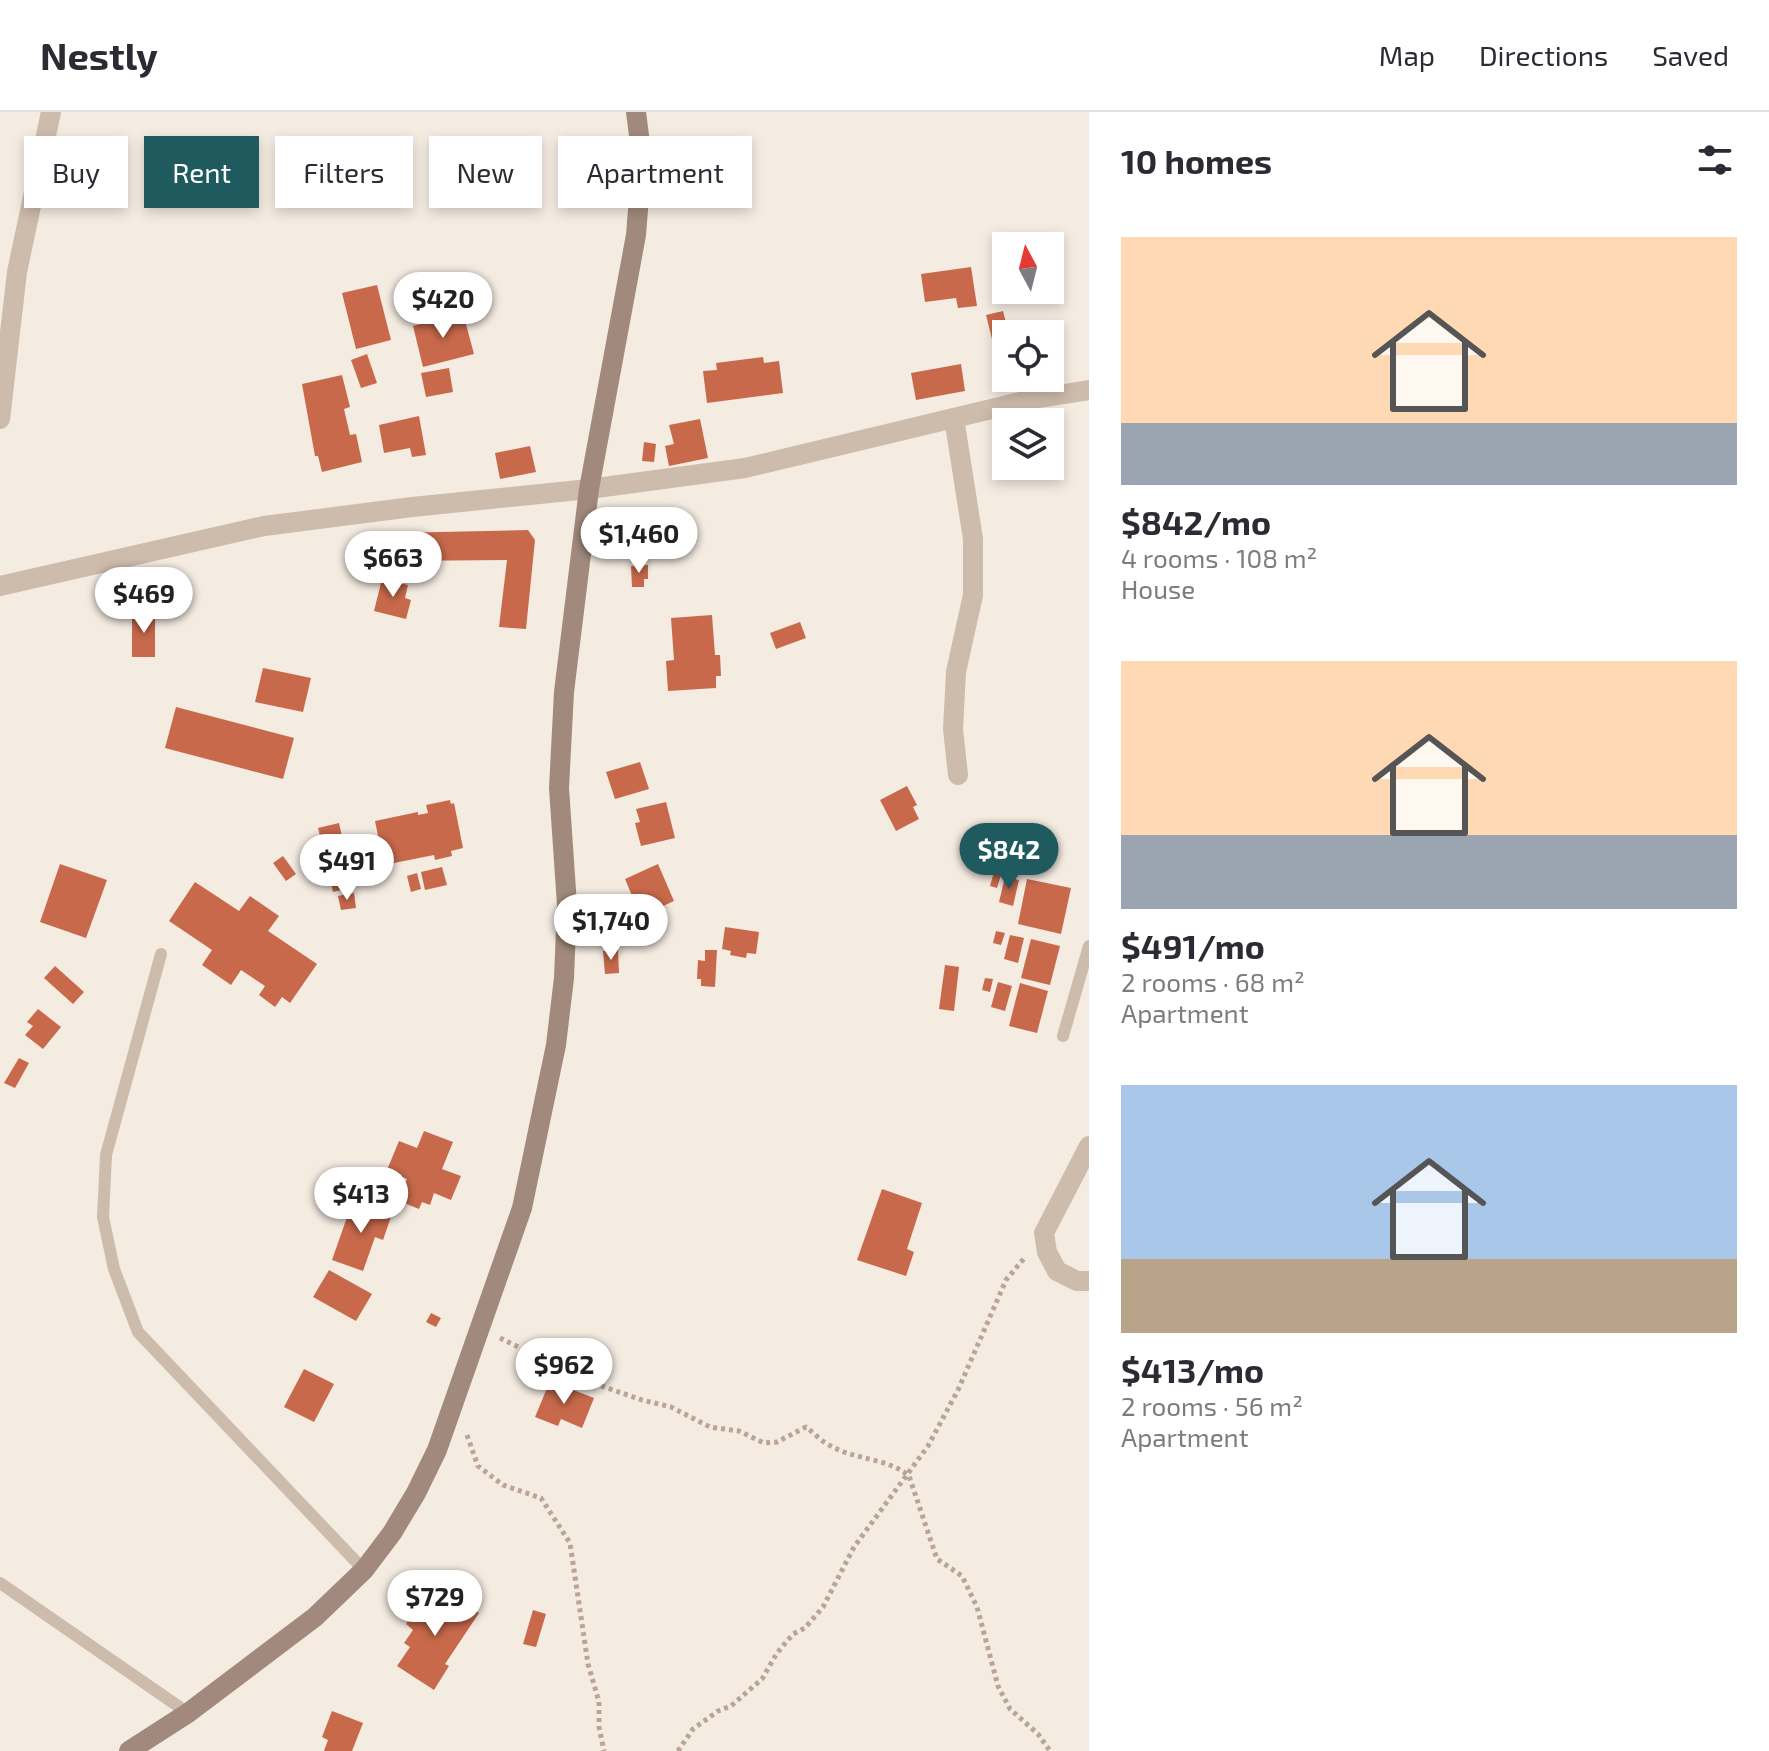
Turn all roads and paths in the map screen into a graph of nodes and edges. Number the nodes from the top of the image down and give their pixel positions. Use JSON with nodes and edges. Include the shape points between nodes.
{"nodes":[{"id":1,"x":51,"y":112,"type":"edge"},
{"id":2,"x":636,"y":112,"type":"edge"},
{"id":3,"x":1089,"y":390,"type":"edge"},
{"id":4,"x":954,"y":418,"type":"junction"},
{"id":5,"x":0,"y":419,"type":"edge"},
{"id":6,"x":589,"y":489,"type":"junction"},
{"id":7,"x":0,"y":586,"type":"edge"},
{"id":8,"x":958,"y":775,"type":"dead end"},
{"id":9,"x":1089,"y":946,"type":"edge"},
{"id":10,"x":161,"y":954,"type":"dead end"},
{"id":11,"x":1083,"y":987,"type":"edge"},
{"id":12,"x":1063,"y":1036,"type":"dead end"},
{"id":13,"x":1089,"y":1146,"type":"edge"},
{"id":14,"x":1044,"y":1233,"type":"junction"},
{"id":15,"x":1089,"y":1281,"type":"edge"},
{"id":16,"x":481,"y":1330,"type":"junction"},
{"id":17,"x":453,"y":1406,"type":"junction"},
{"id":18,"x":909,"y":1476,"type":"junction"},
{"id":19,"x":364,"y":1570,"type":"junction"},
{"id":20,"x":0,"y":1583,"type":"edge"},
{"id":21,"x":188,"y":1713,"type":"junction"},
{"id":22,"x":129,"y":1751,"type":"edge"},
{"id":23,"x":604,"y":1751,"type":"edge"},
{"id":24,"x":678,"y":1751,"type":"edge"},
{"id":25,"x":1050,"y":1751,"type":"edge"}],
"edges":[{"from":1,"to":5,"type":"street","via":[[17,272]]},
{"from":2,"to":6,"type":"street","via":[[642,159],[636,235]]},
{"from":3,"to":4,"type":"street"},
{"from":4,"to":6,"type":"street","via":[[745,468]]},
{"from":4,"to":8,"type":"street","via":[[973,539],[973,595],[956,672],[953,729]]},
{"from":6,"to":7,"type":"street","via":[[264,526]]},
{"from":6,"to":16,"type":"street","via":[[564,692],[559,788],[567,905],[556,1045],[522,1208]]},
{"from":9,"to":11,"type":"lane"},
{"from":10,"to":19,"type":"lane","via":[[106,1155],[103,1217],[114,1269],[138,1332]]},
{"from":11,"to":12,"type":"lane"},
{"from":13,"to":14,"type":"street"},
{"from":14,"to":15,"type":"street","via":[[1057,1271]]},
{"from":14,"to":18,"type":"path","via":[[1006,1280],[958,1390]]},
{"from":16,"to":17,"type":"street"},
{"from":16,"to":18,"type":"path","via":[[590,1382],[671,1407],[710,1427],[739,1431],[764,1443],[806,1427],[831,1446],[899,1467]]},
{"from":17,"to":19,"type":"street","via":[[416,1493]]},
{"from":17,"to":23,"type":"path","via":[[478,1466],[503,1485],[541,1498],[570,1543]]},
{"from":18,"to":24,"type":"path","via":[[854,1547],[823,1607],[793,1634],[762,1679],[693,1729]]},
{"from":18,"to":25,"type":"path","via":[[937,1559],[962,1576],[977,1607],[998,1686],[1010,1709]]},
{"from":19,"to":21,"type":"street","via":[[315,1617]]},
{"from":20,"to":21,"type":"lane"},
{"from":21,"to":22,"type":"street"}]}
